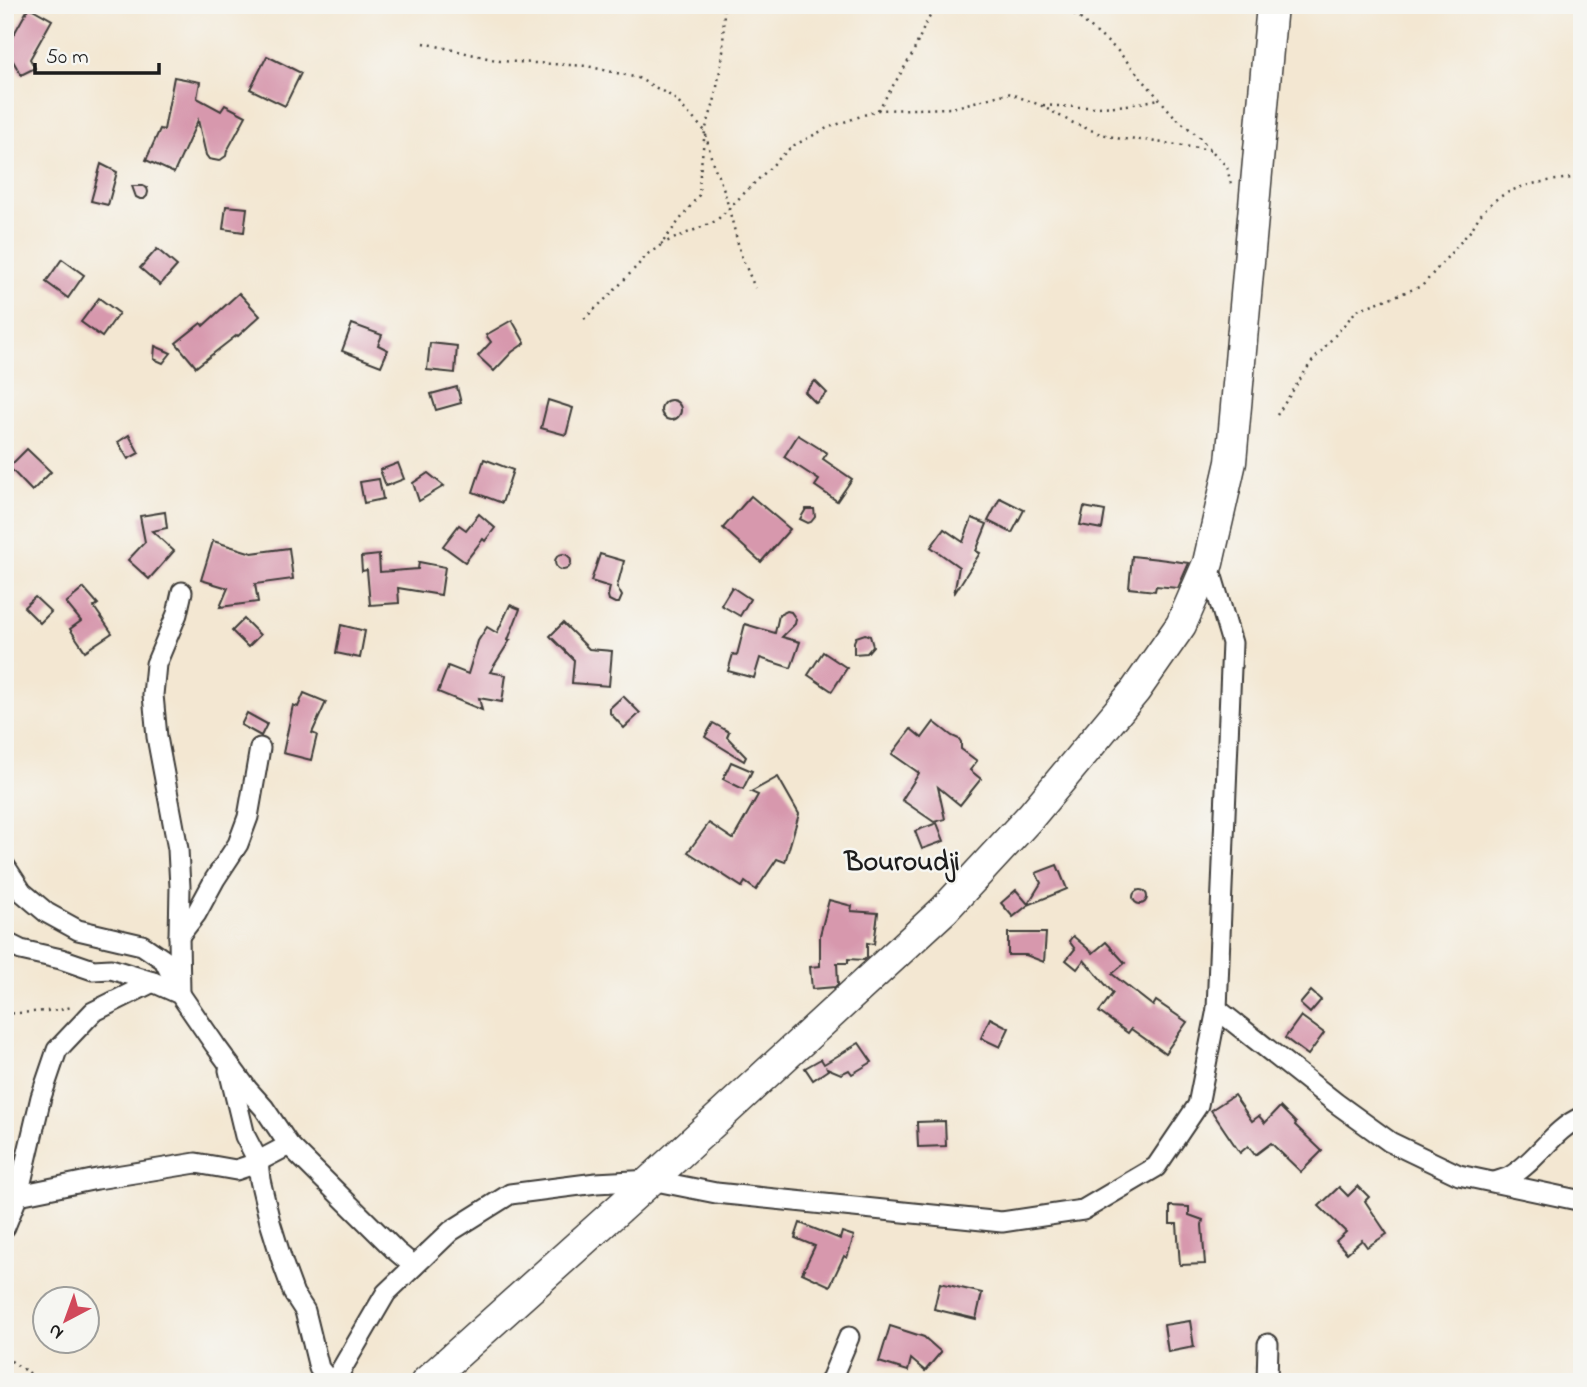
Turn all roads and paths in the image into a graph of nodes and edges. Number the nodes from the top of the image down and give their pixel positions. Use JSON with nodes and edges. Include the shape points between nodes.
{"nodes":[{"id":1,"x":724,"y":5,"type":"edge"},
{"id":2,"x":937,"y":5,"type":"edge"},
{"id":3,"x":1064,"y":5,"type":"edge"},
{"id":4,"x":1272,"y":5,"type":"edge"},
{"id":5,"x":424,"y":43,"type":"dead end"},
{"id":6,"x":1160,"y":99,"type":"junction"},
{"id":7,"x":1040,"y":105,"type":"junction"},
{"id":8,"x":877,"y":110,"type":"junction"},
{"id":9,"x":705,"y":131,"type":"junction"},
{"id":10,"x":1211,"y":150,"type":"junction"},
{"id":11,"x":1582,"y":177,"type":"edge"},
{"id":12,"x":1233,"y":191,"type":"dead end"},
{"id":13,"x":729,"y":209,"type":"junction"},
{"id":14,"x":661,"y":244,"type":"junction"},
{"id":15,"x":755,"y":288,"type":"dead end"},
{"id":16,"x":584,"y":319,"type":"dead end"},
{"id":17,"x":1277,"y":415,"type":"dead end"},
{"id":18,"x":1208,"y":563,"type":"junction"},
{"id":19,"x":182,"y":592,"type":"dead end"},
{"id":20,"x":260,"y":748,"type":"dead end"},
{"id":21,"x":5,"y":866,"type":"edge"},
{"id":22,"x":178,"y":936,"type":"junction"},
{"id":23,"x":5,"y":942,"type":"edge"},
{"id":24,"x":153,"y":982,"type":"junction"},
{"id":25,"x":180,"y":993,"type":"junction"},
{"id":26,"x":1217,"y":1009,"type":"junction"},
{"id":27,"x":93,"y":1012,"type":"junction"},
{"id":28,"x":5,"y":1014,"type":"edge"},
{"id":29,"x":226,"y":1060,"type":"junction"},
{"id":30,"x":1582,"y":1117,"type":"edge"},
{"id":31,"x":289,"y":1145,"type":"junction"},
{"id":32,"x":258,"y":1161,"type":"junction"},
{"id":33,"x":651,"y":1180,"type":"junction"},
{"id":34,"x":1495,"y":1182,"type":"junction"},
{"id":35,"x":11,"y":1196,"type":"edge"},
{"id":36,"x":1582,"y":1201,"type":"edge"},
{"id":37,"x":5,"y":1227,"type":"edge"},
{"id":38,"x":414,"y":1266,"type":"junction"},
{"id":39,"x":849,"y":1337,"type":"dead end"},
{"id":40,"x":1268,"y":1344,"type":"dead end"},
{"id":41,"x":5,"y":1357,"type":"edge"},
{"id":42,"x":40,"y":1381,"type":"edge"},
{"id":43,"x":332,"y":1382,"type":"edge"},
{"id":44,"x":426,"y":1382,"type":"edge"},
{"id":45,"x":830,"y":1382,"type":"edge"},
{"id":46,"x":1267,"y":1382,"type":"edge"}],
"edges":[{"from":1,"to":9,"type":"path","via":[[723,54]]},
{"from":2,"to":8,"type":"path"},
{"from":3,"to":6,"type":"path","via":[[1117,50]]},
{"from":4,"to":18,"type":"highway","via":[[1231,462]]},
{"from":5,"to":9,"type":"path","via":[[500,61],[587,66],[638,78],[673,97]]},
{"from":6,"to":7,"type":"path","via":[[1090,108]]},
{"from":6,"to":10,"type":"path"},
{"from":7,"to":8,"type":"path","via":[[1008,93],[952,108]]},
{"from":7,"to":10,"type":"path","via":[[1098,133]]},
{"from":8,"to":13,"type":"path","via":[[791,147]]},
{"from":9,"to":13,"type":"path"},
{"from":9,"to":14,"type":"path","via":[[699,195]]},
{"from":10,"to":12,"type":"path","via":[[1227,167]]},
{"from":11,"to":17,"type":"path","via":[[1534,183],[1494,200],[1422,286],[1357,310],[1310,364]]},
{"from":13,"to":14,"type":"path","via":[[716,220]]},
{"from":13,"to":15,"type":"path"},
{"from":14,"to":16,"type":"path"},
{"from":18,"to":26,"type":"street","via":[[1232,643]]},
{"from":18,"to":33,"type":"highway","via":[[1181,625],[1135,691],[1031,816],[944,910]]},
{"from":19,"to":22,"type":"street","via":[[156,664],[153,695],[178,849]]},
{"from":20,"to":22,"type":"street","via":[[248,817],[238,844],[196,915]]},
{"from":21,"to":25,"type":"street","via":[[22,892],[47,913],[78,930],[142,946],[164,960]]},
{"from":22,"to":25,"type":"street"},
{"from":23,"to":24,"type":"street","via":[[93,970],[111,969]]},
{"from":24,"to":25,"type":"street"},
{"from":24,"to":27,"type":"street"},
{"from":25,"to":29,"type":"street"},
{"from":26,"to":33,"type":"street","via":[[1198,1105],[1156,1167],[1083,1210],[1002,1222],[716,1193]]},
{"from":26,"to":34,"type":"street","via":[[1390,1142],[1459,1175]]},
{"from":27,"to":28,"type":"path","via":[[81,1005]]},
{"from":27,"to":35,"type":"street","via":[[57,1050]]},
{"from":29,"to":31,"type":"street"},
{"from":29,"to":32,"type":"street","via":[[245,1136]]},
{"from":30,"to":34,"type":"street","via":[[1569,1122],[1511,1176]]},
{"from":31,"to":32,"type":"street"},
{"from":31,"to":38,"type":"street"},
{"from":32,"to":35,"type":"street","via":[[236,1170],[196,1163]]},
{"from":32,"to":43,"type":"street","via":[[283,1264],[305,1311],[319,1368]]},
{"from":33,"to":38,"type":"street","via":[[510,1194],[451,1231]]},
{"from":33,"to":44,"type":"highway"},
{"from":34,"to":36,"type":"street"},
{"from":35,"to":37,"type":"street"},
{"from":38,"to":43,"type":"street","via":[[386,1293]]},
{"from":39,"to":45,"type":"street"},
{"from":40,"to":46,"type":"street"},
{"from":41,"to":42,"type":"path"}]}
